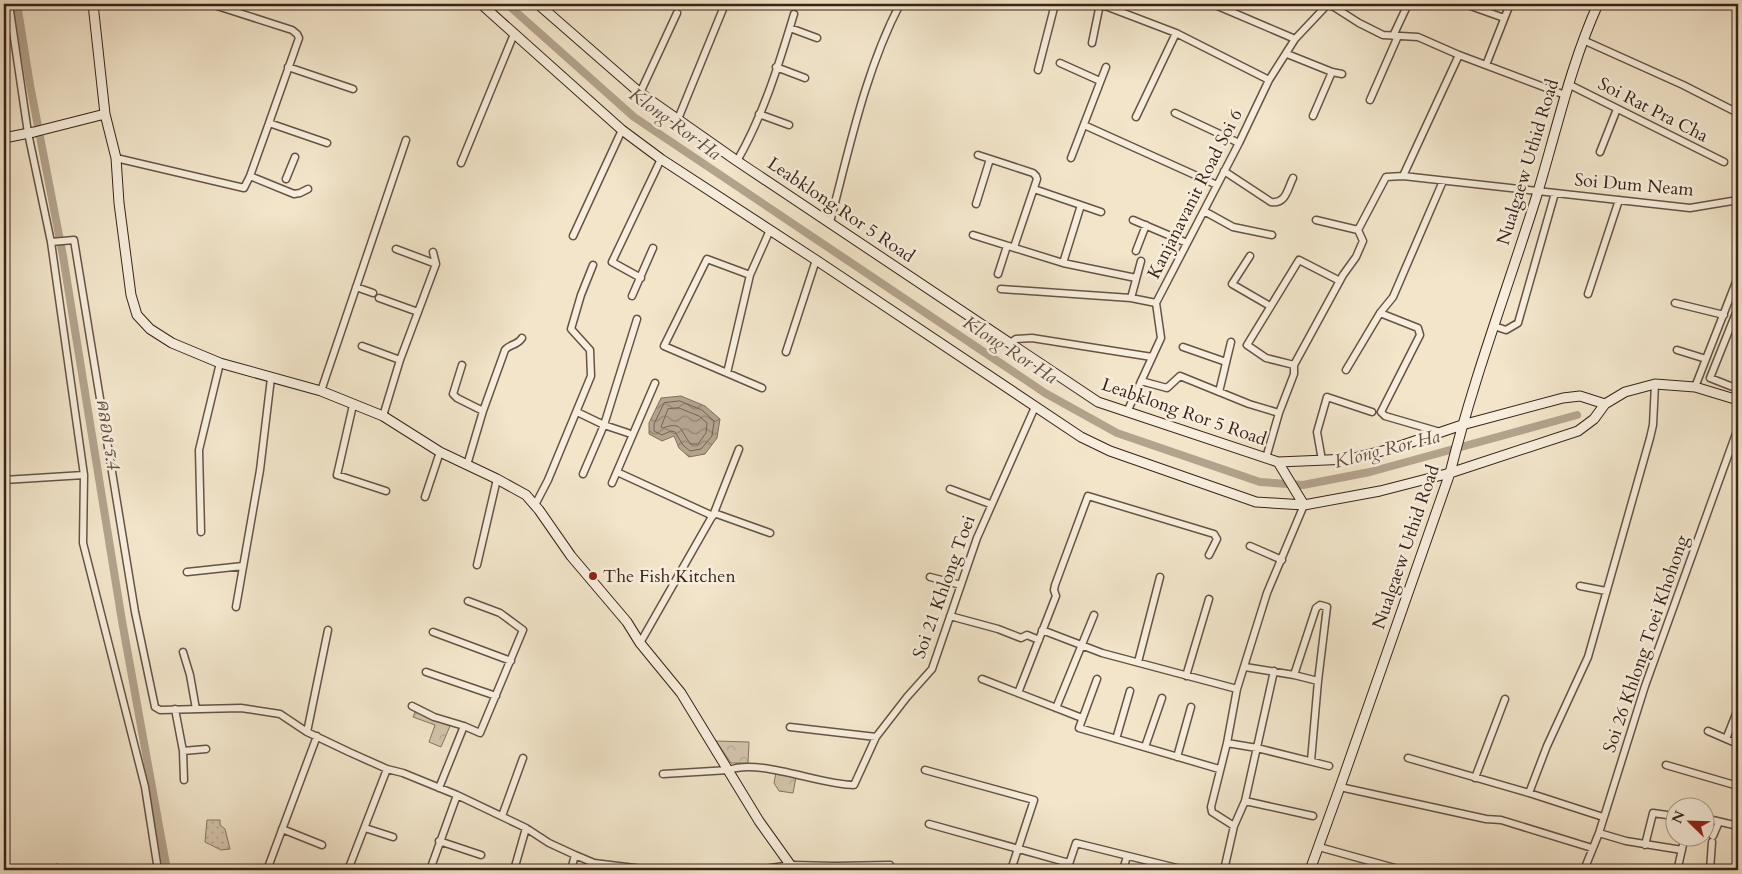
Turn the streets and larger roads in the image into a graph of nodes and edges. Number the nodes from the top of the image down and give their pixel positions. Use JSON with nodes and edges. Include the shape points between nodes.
{"nodes":[{"id":1,"x":9,"y":4,"type":"edge"},
{"id":2,"x":94,"y":4,"type":"edge"},
{"id":3,"x":212,"y":4,"type":"edge"},
{"id":4,"x":481,"y":4,"type":"edge"},
{"id":5,"x":725,"y":4,"type":"edge"},
{"id":6,"x":900,"y":4,"type":"edge"},
{"id":7,"x":1055,"y":4,"type":"edge"},
{"id":8,"x":1100,"y":4,"type":"edge"},
{"id":9,"x":1213,"y":4,"type":"edge"},
{"id":10,"x":1326,"y":4,"type":"edge"},
{"id":11,"x":1408,"y":4,"type":"edge"},
{"id":12,"x":1465,"y":4,"type":"edge"},
{"id":13,"x":1510,"y":4,"type":"edge"},
{"id":14,"x":1598,"y":4,"type":"edge"},
{"id":15,"x":541,"y":5,"type":"edge"},
{"id":16,"x":677,"y":14,"type":"dead end"},
{"id":17,"x":794,"y":14,"type":"dead end"},
{"id":18,"x":1504,"y":18,"type":"junction"},
{"id":19,"x":790,"y":28,"type":"junction"},
{"id":20,"x":1176,"y":33,"type":"junction"},
{"id":21,"x":514,"y":34,"type":"junction"},
{"id":22,"x":1396,"y":36,"type":"junction"},
{"id":23,"x":817,"y":38,"type":"dead end"},
{"id":24,"x":1295,"y":39,"type":"junction"},
{"id":25,"x":1583,"y":40,"type":"junction"},
{"id":26,"x":1092,"y":44,"type":"dead end"},
{"id":27,"x":1287,"y":54,"type":"junction"},
{"id":28,"x":1459,"y":55,"type":"junction"},
{"id":29,"x":1060,"y":63,"type":"dead end"},
{"id":30,"x":1486,"y":65,"type":"junction"},
{"id":31,"x":776,"y":67,"type":"junction"},
{"id":32,"x":1106,"y":67,"type":"dead end"},
{"id":33,"x":288,"y":68,"type":"junction"},
{"id":34,"x":1038,"y":70,"type":"dead end"},
{"id":35,"x":1332,"y":72,"type":"junction"},
{"id":36,"x":1342,"y":74,"type":"dead end"},
{"id":37,"x":805,"y":78,"type":"dead end"},
{"id":38,"x":1269,"y":80,"type":"junction"},
{"id":39,"x":1100,"y":81,"type":"junction"},
{"id":40,"x":1568,"y":84,"type":"junction"},
{"id":41,"x":352,"y":89,"type":"dead end"},
{"id":42,"x":640,"y":93,"type":"junction"},
{"id":43,"x":1565,"y":95,"type":"junction"},
{"id":44,"x":1370,"y":100,"type":"dead end"},
{"id":45,"x":1617,"y":109,"type":"junction"},
{"id":46,"x":1176,"y":113,"type":"dead end"},
{"id":47,"x":1738,"y":113,"type":"edge"},
{"id":48,"x":105,"y":114,"type":"junction"},
{"id":49,"x":759,"y":114,"type":"junction"},
{"id":50,"x":1136,"y":116,"type":"dead end"},
{"id":51,"x":1313,"y":116,"type":"dead end"},
{"id":52,"x":678,"y":119,"type":"junction"},
{"id":53,"x":269,"y":123,"type":"junction"},
{"id":54,"x":789,"y":125,"type":"dead end"},
{"id":55,"x":1084,"y":125,"type":"junction"},
{"id":56,"x":622,"y":130,"type":"junction"},
{"id":57,"x":31,"y":133,"type":"junction"},
{"id":58,"x":4,"y":138,"type":"edge"},
{"id":59,"x":406,"y":140,"type":"dead end"},
{"id":60,"x":327,"y":143,"type":"dead end"},
{"id":61,"x":1239,"y":143,"type":"junction"},
{"id":62,"x":1600,"y":152,"type":"dead end"},
{"id":63,"x":978,"y":155,"type":"dead end"},
{"id":64,"x":116,"y":158,"type":"junction"},
{"id":65,"x":295,"y":158,"type":"dead end"},
{"id":66,"x":1071,"y":158,"type":"dead end"},
{"id":67,"x":990,"y":159,"type":"junction"},
{"id":68,"x":661,"y":160,"type":"junction"},
{"id":69,"x":737,"y":161,"type":"junction"},
{"id":70,"x":1724,"y":162,"type":"dead end"},
{"id":71,"x":461,"y":163,"type":"dead end"},
{"id":72,"x":1224,"y":171,"type":"junction"},
{"id":73,"x":250,"y":176,"type":"junction"},
{"id":74,"x":1403,"y":176,"type":"junction"},
{"id":75,"x":1293,"y":178,"type":"dead end"},
{"id":76,"x":1443,"y":181,"type":"junction"},
{"id":77,"x":284,"y":185,"type":"junction"},
{"id":78,"x":1217,"y":185,"type":"junction"},
{"id":79,"x":308,"y":189,"type":"dead end"},
{"id":80,"x":1034,"y":189,"type":"junction"},
{"id":81,"x":1538,"y":191,"type":"junction"},
{"id":82,"x":1555,"y":193,"type":"junction"},
{"id":83,"x":1619,"y":200,"type":"junction"},
{"id":84,"x":1738,"y":200,"type":"edge"},
{"id":85,"x":976,"y":204,"type":"dead end"},
{"id":86,"x":1081,"y":205,"type":"junction"},
{"id":87,"x":1204,"y":211,"type":"junction"},
{"id":88,"x":1102,"y":212,"type":"dead end"},
{"id":89,"x":1133,"y":220,"type":"dead end"},
{"id":90,"x":1316,"y":220,"type":"dead end"},
{"id":91,"x":830,"y":222,"type":"junction"},
{"id":92,"x":1146,"y":225,"type":"junction"},
{"id":93,"x":770,"y":230,"type":"junction"},
{"id":94,"x":1358,"y":230,"type":"junction"},
{"id":95,"x":1272,"y":234,"type":"dead end"},
{"id":96,"x":973,"y":235,"type":"dead end"},
{"id":97,"x":573,"y":236,"type":"dead end"},
{"id":98,"x":54,"y":242,"type":"junction"},
{"id":99,"x":1187,"y":243,"type":"junction"},
{"id":100,"x":1010,"y":246,"type":"junction"},
{"id":101,"x":653,"y":248,"type":"dead end"},
{"id":102,"x":396,"y":249,"type":"dead end"},
{"id":103,"x":1136,"y":251,"type":"dead end"},
{"id":104,"x":433,"y":252,"type":"dead end"},
{"id":105,"x":1250,"y":256,"type":"dead end"},
{"id":106,"x":816,"y":260,"type":"junction"},
{"id":107,"x":1141,"y":261,"type":"dead end"},
{"id":108,"x":1063,"y":262,"type":"junction"},
{"id":109,"x":436,"y":264,"type":"junction"},
{"id":110,"x":593,"y":265,"type":"dead end"},
{"id":111,"x":998,"y":274,"type":"dead end"},
{"id":112,"x":750,"y":276,"type":"junction"},
{"id":113,"x":1738,"y":277,"type":"edge"},
{"id":114,"x":641,"y":278,"type":"junction"},
{"id":115,"x":1136,"y":278,"type":"junction"},
{"id":116,"x":1340,"y":281,"type":"junction"},
{"id":117,"x":356,"y":287,"type":"junction"},
{"id":118,"x":1001,"y":289,"type":"dead end"},
{"id":119,"x":372,"y":292,"type":"dead end"},
{"id":120,"x":1588,"y":294,"type":"dead end"},
{"id":121,"x":632,"y":296,"type":"dead end"},
{"id":122,"x":379,"y":298,"type":"dead end"},
{"id":123,"x":1131,"y":298,"type":"junction"},
{"id":124,"x":1156,"y":303,"type":"junction"},
{"id":125,"x":1675,"y":303,"type":"dead end"},
{"id":126,"x":1270,"y":306,"type":"junction"},
{"id":127,"x":1738,"y":308,"type":"edge"},
{"id":128,"x":418,"y":312,"type":"junction"},
{"id":129,"x":1380,"y":313,"type":"junction"},
{"id":130,"x":1724,"y":315,"type":"junction"},
{"id":131,"x":637,"y":319,"type":"dead end"},
{"id":132,"x":1494,"y":326,"type":"junction"},
{"id":133,"x":522,"y":338,"type":"dead end"},
{"id":134,"x":1231,"y":342,"type":"dead end"},
{"id":135,"x":1010,"y":343,"type":"junction"},
{"id":136,"x":362,"y":346,"type":"dead end"},
{"id":137,"x":1183,"y":347,"type":"dead end"},
{"id":138,"x":1677,"y":350,"type":"dead end"},
{"id":139,"x":786,"y":352,"type":"dead end"},
{"id":140,"x":1152,"y":357,"type":"junction"},
{"id":141,"x":1706,"y":359,"type":"junction"},
{"id":142,"x":400,"y":360,"type":"junction"},
{"id":143,"x":220,"y":362,"type":"junction"},
{"id":144,"x":1226,"y":362,"type":"junction"},
{"id":145,"x":462,"y":365,"type":"dead end"},
{"id":146,"x":1294,"y":365,"type":"junction"},
{"id":147,"x":1346,"y":370,"type":"dead end"},
{"id":148,"x":727,"y":373,"type":"junction"},
{"id":149,"x":271,"y":378,"type":"junction"},
{"id":150,"x":1141,"y":381,"type":"junction"},
{"id":151,"x":654,"y":383,"type":"dead end"},
{"id":152,"x":1655,"y":384,"type":"junction"},
{"id":153,"x":1694,"y":387,"type":"junction"},
{"id":154,"x":762,"y":388,"type":"dead end"},
{"id":155,"x":1738,"y":389,"type":"edge"},
{"id":156,"x":321,"y":391,"type":"junction"},
{"id":157,"x":1219,"y":392,"type":"junction"},
{"id":158,"x":1738,"y":400,"type":"edge"},
{"id":159,"x":1605,"y":404,"type":"junction"},
{"id":160,"x":353,"y":405,"type":"junction"},
{"id":161,"x":1035,"y":407,"type":"junction"},
{"id":162,"x":483,"y":411,"type":"junction"},
{"id":163,"x":577,"y":412,"type":"junction"},
{"id":164,"x":1127,"y":412,"type":"junction"},
{"id":165,"x":1372,"y":412,"type":"dead end"},
{"id":166,"x":1279,"y":413,"type":"junction"},
{"id":167,"x":383,"y":416,"type":"junction"},
{"id":168,"x":1462,"y":424,"type":"junction"},
{"id":169,"x":604,"y":425,"type":"junction"},
{"id":170,"x":1738,"y":428,"type":"edge"},
{"id":171,"x":628,"y":432,"type":"dead end"},
{"id":172,"x":1440,"y":432,"type":"junction"},
{"id":173,"x":739,"y":449,"type":"dead end"},
{"id":174,"x":440,"y":452,"type":"junction"},
{"id":175,"x":1266,"y":458,"type":"junction"},
{"id":176,"x":1322,"y":460,"type":"junction"},
{"id":177,"x":1278,"y":462,"type":"junction"},
{"id":178,"x":467,"y":465,"type":"junction"},
{"id":179,"x":617,"y":472,"type":"junction"},
{"id":180,"x":1450,"y":473,"type":"junction"},
{"id":181,"x":84,"y":474,"type":"junction"},
{"id":182,"x":583,"y":474,"type":"dead end"},
{"id":183,"x":497,"y":479,"type":"junction"},
{"id":184,"x":4,"y":480,"type":"edge"},
{"id":185,"x":612,"y":483,"type":"dead end"},
{"id":186,"x":950,"y":489,"type":"dead end"},
{"id":187,"x":386,"y":491,"type":"dead end"},
{"id":188,"x":426,"y":498,"type":"dead end"},
{"id":189,"x":990,"y":504,"type":"junction"},
{"id":190,"x":535,"y":505,"type":"junction"},
{"id":191,"x":1304,"y":505,"type":"junction"},
{"id":192,"x":713,"y":514,"type":"junction"},
{"id":193,"x":201,"y":532,"type":"dead end"},
{"id":194,"x":770,"y":533,"type":"dead end"},
{"id":195,"x":1250,"y":546,"type":"dead end"},
{"id":196,"x":1209,"y":554,"type":"dead end"},
{"id":197,"x":1282,"y":560,"type":"junction"},
{"id":198,"x":477,"y":565,"type":"dead end"},
{"id":199,"x":243,"y":566,"type":"junction"},
{"id":200,"x":187,"y":572,"type":"dead end"},
{"id":201,"x":930,"y":577,"type":"dead end"},
{"id":202,"x":1160,"y":577,"type":"dead end"},
{"id":203,"x":961,"y":585,"type":"junction"},
{"id":204,"x":1580,"y":586,"type":"dead end"},
{"id":205,"x":1606,"y":591,"type":"junction"},
{"id":206,"x":1209,"y":599,"type":"dead end"},
{"id":207,"x":468,"y":602,"type":"dead end"},
{"id":208,"x":236,"y":607,"type":"dead end"},
{"id":209,"x":1094,"y":615,"type":"dead end"},
{"id":210,"x":950,"y":616,"type":"junction"},
{"id":211,"x":328,"y":630,"type":"dead end"},
{"id":212,"x":1042,"y":630,"type":"junction"},
{"id":213,"x":433,"y":632,"type":"dead end"},
{"id":214,"x":1039,"y":640,"type":"junction"},
{"id":215,"x":640,"y":643,"type":"junction"},
{"id":216,"x":1082,"y":645,"type":"junction"},
{"id":217,"x":183,"y":652,"type":"dead end"},
{"id":218,"x":511,"y":662,"type":"junction"},
{"id":219,"x":1138,"y":662,"type":"junction"},
{"id":220,"x":1245,"y":666,"type":"junction"},
{"id":221,"x":1274,"y":671,"type":"junction"},
{"id":222,"x":426,"y":672,"type":"dead end"},
{"id":223,"x":1294,"y":675,"type":"junction"},
{"id":224,"x":1186,"y":676,"type":"junction"},
{"id":225,"x":982,"y":679,"type":"dead end"},
{"id":226,"x":1097,"y":679,"type":"dead end"},
{"id":227,"x":1318,"y":681,"type":"junction"},
{"id":228,"x":1238,"y":689,"type":"junction"},
{"id":229,"x":1130,"y":691,"type":"dead end"},
{"id":230,"x":1018,"y":693,"type":"junction"},
{"id":231,"x":496,"y":696,"type":"junction"},
{"id":232,"x":1162,"y":698,"type":"dead end"},
{"id":233,"x":1505,"y":699,"type":"dead end"},
{"id":234,"x":412,"y":706,"type":"dead end"},
{"id":235,"x":1056,"y":708,"type":"junction"},
{"id":236,"x":1191,"y":708,"type":"dead end"},
{"id":237,"x":175,"y":709,"type":"junction"},
{"id":238,"x":196,"y":709,"type":"junction"},
{"id":239,"x":1738,"y":709,"type":"edge"},
{"id":240,"x":1082,"y":718,"type":"junction"},
{"id":241,"x":464,"y":726,"type":"junction"},
{"id":242,"x":790,"y":727,"type":"dead end"},
{"id":243,"x":1708,"y":731,"type":"dead end"},
{"id":244,"x":307,"y":732,"type":"junction"},
{"id":245,"x":317,"y":736,"type":"junction"},
{"id":246,"x":876,"y":738,"type":"junction"},
{"id":247,"x":1116,"y":739,"type":"junction"},
{"id":248,"x":1726,"y":739,"type":"junction"},
{"id":249,"x":1227,"y":742,"type":"junction"},
{"id":250,"x":1738,"y":744,"type":"edge"},
{"id":251,"x":1145,"y":747,"type":"junction"},
{"id":252,"x":1257,"y":748,"type":"junction"},
{"id":253,"x":206,"y":749,"type":"dead end"},
{"id":254,"x":183,"y":751,"type":"junction"},
{"id":255,"x":1177,"y":757,"type":"junction"},
{"id":256,"x":523,"y":758,"type":"dead end"},
{"id":257,"x":1408,"y":758,"type":"dead end"},
{"id":258,"x":1311,"y":761,"type":"junction"},
{"id":259,"x":1666,"y":765,"type":"dead end"},
{"id":260,"x":1329,"y":766,"type":"dead end"},
{"id":261,"x":387,"y":769,"type":"junction"},
{"id":262,"x":1219,"y":769,"type":"junction"},
{"id":263,"x":729,"y":770,"type":"junction"},
{"id":264,"x":925,"y":770,"type":"dead end"},
{"id":265,"x":663,"y":774,"type":"dead end"},
{"id":266,"x":1475,"y":778,"type":"junction"},
{"id":267,"x":184,"y":780,"type":"dead end"},
{"id":268,"x":1738,"y":786,"type":"edge"},
{"id":269,"x":1340,"y":787,"type":"junction"},
{"id":270,"x":439,"y":788,"type":"junction"},
{"id":271,"x":1529,"y":793,"type":"junction"},
{"id":272,"x":457,"y":795,"type":"junction"},
{"id":273,"x":1245,"y":801,"type":"junction"},
{"id":274,"x":1664,"y":815,"type":"edge"},
{"id":275,"x":502,"y":816,"type":"junction"},
{"id":276,"x":1313,"y":816,"type":"dead end"},
{"id":277,"x":1603,"y":817,"type":"junction"},
{"id":278,"x":1714,"y":821,"type":"edge"},
{"id":279,"x":1719,"y":822,"type":"junction"},
{"id":280,"x":929,"y":824,"type":"dead end"},
{"id":281,"x":1234,"y":826,"type":"junction"},
{"id":282,"x":1738,"y":826,"type":"edge"},
{"id":283,"x":365,"y":828,"type":"junction"},
{"id":284,"x":526,"y":828,"type":"junction"},
{"id":285,"x":282,"y":829,"type":"junction"},
{"id":286,"x":1599,"y":833,"type":"junction"},
{"id":287,"x":393,"y":837,"type":"dead end"},
{"id":288,"x":439,"y":842,"type":"junction"},
{"id":289,"x":322,"y":845,"type":"dead end"},
{"id":290,"x":1645,"y":845,"type":"junction"},
{"id":291,"x":1683,"y":846,"type":"edge"},
{"id":292,"x":1319,"y":847,"type":"junction"},
{"id":293,"x":1592,"y":848,"type":"junction"},
{"id":294,"x":1018,"y":849,"type":"junction"},
{"id":295,"x":1682,"y":850,"type":"junction"},
{"id":296,"x":481,"y":855,"type":"dead end"},
{"id":297,"x":575,"y":855,"type":"junction"},
{"id":298,"x":1127,"y":856,"type":"junction"},
{"id":299,"x":1069,"y":863,"type":"junction"},
{"id":300,"x":890,"y":865,"type":"dead end"},
{"id":301,"x":792,"y":867,"type":"edge"},
{"id":302,"x":835,"y":868,"type":"edge"},
{"id":303,"x":270,"y":869,"type":"edge"},
{"id":304,"x":430,"y":869,"type":"edge"},
{"id":305,"x":1174,"y":869,"type":"edge"},
{"id":306,"x":158,"y":870,"type":"edge"},
{"id":307,"x":348,"y":870,"type":"edge"},
{"id":308,"x":439,"y":870,"type":"edge"},
{"id":309,"x":514,"y":870,"type":"edge"},
{"id":310,"x":571,"y":870,"type":"edge"},
{"id":311,"x":651,"y":870,"type":"edge"},
{"id":312,"x":757,"y":870,"type":"edge"},
{"id":313,"x":1011,"y":870,"type":"edge"},
{"id":314,"x":1067,"y":870,"type":"edge"},
{"id":315,"x":1123,"y":870,"type":"edge"},
{"id":316,"x":1185,"y":870,"type":"edge"},
{"id":317,"x":1224,"y":870,"type":"edge"},
{"id":318,"x":1310,"y":870,"type":"edge"},
{"id":319,"x":1402,"y":870,"type":"edge"},
{"id":320,"x":1584,"y":870,"type":"edge"},
{"id":321,"x":1696,"y":870,"type":"edge"},
{"id":322,"x":1710,"y":870,"type":"edge"}],
"edges":[{"from":1,"to":57,"type":"street"},
{"from":2,"to":48,"type":"street"},
{"from":3,"to":33,"type":"street","via":[[297,34],[299,38]]},
{"from":4,"to":21,"type":"street"},
{"from":5,"to":52,"type":"street"},
{"from":6,"to":91,"type":"street","via":[[886,31],[855,124]]},
{"from":7,"to":34,"type":"street"},
{"from":8,"to":20,"type":"street"},
{"from":8,"to":26,"type":"street"},
{"from":9,"to":24,"type":"street"},
{"from":10,"to":22,"type":"street","via":[[1383,35]]},
{"from":10,"to":24,"type":"street","name":"Kanjanavanit Road Soi 6"},
{"from":11,"to":22,"type":"street"},
{"from":12,"to":18,"type":"street"},
{"from":13,"to":18,"type":"street"},
{"from":14,"to":25,"type":"street","name":"Nualgaew Uthid Road"},
{"from":15,"to":42,"type":"street","name":"Leabklong Ror 5 Road"},
{"from":16,"to":42,"type":"street"},
{"from":17,"to":19,"type":"street"},
{"from":18,"to":30,"type":"street"},
{"from":19,"to":23,"type":"street"},
{"from":19,"to":31,"type":"street"},
{"from":20,"to":38,"type":"street"},
{"from":20,"to":50,"type":"street"},
{"from":21,"to":56,"type":"street"},
{"from":21,"to":71,"type":"street"},
{"from":22,"to":28,"type":"street","via":[[1418,38]]},
{"from":22,"to":44,"type":"street"},
{"from":24,"to":27,"type":"street","name":"Kanjanavanit Road Soi 6"},
{"from":25,"to":40,"type":"street","name":"Nualgaew Uthid Road"},
{"from":25,"to":47,"type":"street"},
{"from":27,"to":35,"type":"street"},
{"from":27,"to":38,"type":"street","name":"Kanjanavanit Road Soi 6"},
{"from":28,"to":30,"type":"street"},
{"from":28,"to":74,"type":"street"},
{"from":29,"to":39,"type":"street"},
{"from":30,"to":43,"type":"street"},
{"from":31,"to":37,"type":"street"},
{"from":31,"to":49,"type":"street"},
{"from":32,"to":39,"type":"street"},
{"from":33,"to":41,"type":"street"},
{"from":33,"to":53,"type":"street"},
{"from":35,"to":36,"type":"street"},
{"from":35,"to":51,"type":"street"},
{"from":38,"to":61,"type":"street","name":"Kanjanavanit Road Soi 6"},
{"from":39,"to":55,"type":"street"},
{"from":40,"to":43,"type":"street","name":"Nualgaew Uthid Road"},
{"from":40,"to":45,"type":"street","name":"Soi Rat Pra Cha"},
{"from":42,"to":52,"type":"street","name":"Leabklong Ror 5 Road"},
{"from":43,"to":81,"type":"street","name":"Nualgaew Uthid Road"},
{"from":45,"to":62,"type":"street"},
{"from":45,"to":70,"type":"street","name":"Soi Rat Pra Cha"},
{"from":46,"to":61,"type":"street"},
{"from":48,"to":57,"type":"street"},
{"from":48,"to":64,"type":"street"},
{"from":49,"to":54,"type":"street"},
{"from":49,"to":69,"type":"street"},
{"from":52,"to":69,"type":"street","name":"Leabklong Ror 5 Road"},
{"from":53,"to":60,"type":"street"},
{"from":53,"to":73,"type":"street"},
{"from":55,"to":66,"type":"street"},
{"from":55,"to":78,"type":"street"},
{"from":56,"to":68,"type":"street"},
{"from":56,"to":97,"type":"street"},
{"from":57,"to":58,"type":"street"},
{"from":57,"to":98,"type":"street"},
{"from":59,"to":117,"type":"street"},
{"from":61,"to":72,"type":"street","name":"Kanjanavanit Road Soi 6"},
{"from":63,"to":67,"type":"street"},
{"from":64,"to":73,"type":"street","via":[[241,188]]},
{"from":64,"to":143,"type":"street","via":[[128,276],[137,315],[150,329],[172,343]]},
{"from":65,"to":77,"type":"street"},
{"from":67,"to":80,"type":"street","via":[[1033,173],[1037,179]]},
{"from":67,"to":85,"type":"street"},
{"from":68,"to":93,"type":"street"},
{"from":68,"to":114,"type":"street","via":[[612,262]]},
{"from":69,"to":91,"type":"street","name":"Leabklong Ror 5 Road"},
{"from":72,"to":75,"type":"street","via":[[1271,202],[1283,200]]},
{"from":72,"to":78,"type":"street","name":"Kanjanavanit Road Soi 6"},
{"from":73,"to":77,"type":"street"},
{"from":74,"to":76,"type":"street","name":"Soi Dum Neam"},
{"from":74,"to":94,"type":"street","via":[[1386,178]]},
{"from":76,"to":81,"type":"street","name":"Soi Dum Neam"},
{"from":76,"to":129,"type":"street","via":[[1393,297]]},
{"from":77,"to":79,"type":"street","via":[[294,194]]},
{"from":78,"to":87,"type":"street","name":"Kanjanavanit Road Soi 6"},
{"from":80,"to":86,"type":"street"},
{"from":80,"to":100,"type":"street"},
{"from":81,"to":82,"type":"street","name":"Soi Dum Neam"},
{"from":81,"to":132,"type":"street","name":"Nualgaew Uthid Road"},
{"from":82,"to":83,"type":"street","name":"Soi Dum Neam"},
{"from":82,"to":132,"type":"street","via":[[1518,323],[1506,330]]},
{"from":83,"to":84,"type":"street","name":"Soi Dum Neam","via":[[1690,208]]},
{"from":83,"to":120,"type":"street"},
{"from":86,"to":88,"type":"street"},
{"from":86,"to":108,"type":"street"},
{"from":87,"to":95,"type":"street","via":[[1233,227]]},
{"from":87,"to":99,"type":"street","name":"Kanjanavanit Road Soi 6"},
{"from":89,"to":92,"type":"street"},
{"from":90,"to":94,"type":"street"},
{"from":91,"to":135,"type":"street","name":"Leabklong Ror 5 Road"},
{"from":92,"to":99,"type":"street"},
{"from":92,"to":103,"type":"street"},
{"from":93,"to":106,"type":"street"},
{"from":93,"to":112,"type":"street"},
{"from":94,"to":116,"type":"street","via":[[1363,241]]},
{"from":96,"to":100,"type":"street"},
{"from":98,"to":181,"type":"street"},
{"from":98,"to":237,"type":"street","via":[[74,240],[135,612],[154,706],[160,710]]},
{"from":99,"to":124,"type":"street","name":"Kanjanavanit Road Soi 6"},
{"from":100,"to":108,"type":"street"},
{"from":100,"to":111,"type":"street"},
{"from":101,"to":114,"type":"street"},
{"from":102,"to":109,"type":"street"},
{"from":104,"to":109,"type":"street"},
{"from":105,"to":126,"type":"street","via":[[1232,284]]},
{"from":106,"to":139,"type":"street"},
{"from":106,"to":161,"type":"street"},
{"from":107,"to":115,"type":"street"},
{"from":108,"to":115,"type":"street"},
{"from":109,"to":128,"type":"street"},
{"from":110,"to":163,"type":"street","via":[[572,322],[574,333],[590,350],[591,363],[591,376]]},
{"from":112,"to":148,"type":"street"},
{"from":112,"to":148,"type":"street","via":[[707,259],[664,346]]},
{"from":113,"to":130,"type":"street"},
{"from":114,"to":121,"type":"street"},
{"from":115,"to":123,"type":"street"},
{"from":116,"to":126,"type":"street","via":[[1298,260]]},
{"from":116,"to":146,"type":"street"},
{"from":117,"to":119,"type":"street"},
{"from":117,"to":156,"type":"street"},
{"from":118,"to":123,"type":"street"},
{"from":122,"to":128,"type":"street"},
{"from":123,"to":124,"type":"street"},
{"from":124,"to":140,"type":"street","name":"Kanjanavanit Road Soi 6","via":[[1161,338]]},
{"from":125,"to":130,"type":"street"},
{"from":126,"to":146,"type":"street","via":[[1247,345],[1266,358]]},
{"from":127,"to":155,"type":"street","via":[[1710,378]]},
{"from":128,"to":142,"type":"street"},
{"from":129,"to":147,"type":"street"},
{"from":129,"to":172,"type":"street","via":[[1418,328],[1420,335],[1381,412],[1385,416]]},
{"from":130,"to":141,"type":"street"},
{"from":131,"to":169,"type":"street"},
{"from":132,"to":168,"type":"street","name":"Nualgaew Uthid Road"},
{"from":133,"to":162,"type":"street","via":[[506,350]]},
{"from":134,"to":144,"type":"street"},
{"from":135,"to":140,"type":"street","via":[[1016,338],[1032,338]]},
{"from":135,"to":164,"type":"street","name":"Leabklong Ror 5 Road","via":[[1098,402]]},
{"from":136,"to":142,"type":"street"},
{"from":137,"to":144,"type":"street"},
{"from":138,"to":141,"type":"street"},
{"from":140,"to":150,"type":"street","name":"Kanjanavanit Road Soi 6"},
{"from":141,"to":153,"type":"street"},
{"from":142,"to":167,"type":"street"},
{"from":143,"to":149,"type":"street"},
{"from":143,"to":193,"type":"street","via":[[199,450]]},
{"from":144,"to":157,"type":"street"},
{"from":145,"to":162,"type":"street","via":[[453,394]]},
{"from":146,"to":166,"type":"street","via":[[1294,374]]},
{"from":148,"to":154,"type":"street"},
{"from":149,"to":156,"type":"street"},
{"from":149,"to":199,"type":"street","via":[[260,470]]},
{"from":150,"to":157,"type":"street","via":[[1167,388],[1180,376]]},
{"from":150,"to":164,"type":"street","name":"Kanjanavanit Road Soi 6"},
{"from":151,"to":179,"type":"street"},
{"from":152,"to":153,"type":"street"},
{"from":152,"to":159,"type":"street","via":[[1625,392]]},
{"from":152,"to":205,"type":"street","via":[[1652,432]]},
{"from":153,"to":158,"type":"street"},
{"from":156,"to":160,"type":"street"},
{"from":157,"to":166,"type":"street"},
{"from":159,"to":168,"type":"street","name":"Leabklong Ror 5 Road","via":[[1580,396]]},
{"from":159,"to":180,"type":"street","via":[[1594,419],[1578,431]]},
{"from":160,"to":167,"type":"street"},
{"from":160,"to":187,"type":"street","via":[[337,475]]},
{"from":161,"to":189,"type":"street","name":"Soi 21 Khlong Toei"},
{"from":161,"to":191,"type":"street","via":[[1081,437],[1110,451],[1256,502]]},
{"from":162,"to":178,"type":"street"},
{"from":163,"to":169,"type":"street"},
{"from":163,"to":190,"type":"street"},
{"from":164,"to":175,"type":"street","name":"Leabklong Ror 5 Road"},
{"from":165,"to":176,"type":"street","via":[[1327,397],[1317,432]]},
{"from":166,"to":175,"type":"street"},
{"from":167,"to":174,"type":"street"},
{"from":168,"to":172,"type":"street","name":"Leabklong Ror 5 Road"},
{"from":168,"to":180,"type":"street","name":"Nualgaew Uthid Road"},
{"from":169,"to":171,"type":"street"},
{"from":169,"to":182,"type":"street"},
{"from":170,"to":277,"type":"street","name":"Soi 26 Khlong Toei Khohong","via":[[1645,686]]},
{"from":172,"to":176,"type":"street","name":"Leabklong Ror 5 Road","via":[[1359,457]]},
{"from":173,"to":192,"type":"street"},
{"from":174,"to":178,"type":"street"},
{"from":174,"to":188,"type":"street"},
{"from":175,"to":177,"type":"street","name":"Leabklong Ror 5 Road"},
{"from":176,"to":177,"type":"street","name":"Leabklong Ror 5 Road"},
{"from":177,"to":191,"type":"street"},
{"from":178,"to":183,"type":"street"},
{"from":179,"to":185,"type":"street"},
{"from":179,"to":192,"type":"street"},
{"from":180,"to":191,"type":"street","via":[[1380,491]]},
{"from":180,"to":269,"type":"street","name":"Nualgaew Uthid Road"},
{"from":181,"to":184,"type":"street"},
{"from":181,"to":306,"type":"street","via":[[83,543],[145,787]]},
{"from":183,"to":190,"type":"street","via":[[526,495]]},
{"from":183,"to":198,"type":"street"},
{"from":186,"to":189,"type":"street"},
{"from":189,"to":203,"type":"street","name":"Soi 21 Khlong Toei"},
{"from":190,"to":215,"type":"street"},
{"from":191,"to":197,"type":"street"},
{"from":192,"to":194,"type":"street"},
{"from":192,"to":215,"type":"street"},
{"from":195,"to":197,"type":"street"},
{"from":196,"to":212,"type":"street","via":[[1217,539],[1214,534],[1088,496]]},
{"from":197,"to":220,"type":"street"},
{"from":199,"to":200,"type":"street"},
{"from":199,"to":208,"type":"street"},
{"from":201,"to":203,"type":"street"},
{"from":202,"to":219,"type":"street"},
{"from":203,"to":210,"type":"street","name":"Soi 21 Khlong Toei"},
{"from":204,"to":205,"type":"street"},
{"from":205,"to":271,"type":"street","via":[[1588,657]]},
{"from":206,"to":224,"type":"street"},
{"from":207,"to":218,"type":"street","via":[[500,613],[522,630]]},
{"from":209,"to":216,"type":"street"},
{"from":210,"to":214,"type":"street","via":[[1021,638],[1026,635]]},
{"from":210,"to":246,"type":"street","name":"Soi 21 Khlong Toei","via":[[932,669]]},
{"from":211,"to":244,"type":"street"},
{"from":212,"to":214,"type":"street"},
{"from":212,"to":216,"type":"street"},
{"from":213,"to":218,"type":"street"},
{"from":214,"to":230,"type":"street"},
{"from":215,"to":263,"type":"street","via":[[681,693]]},
{"from":216,"to":219,"type":"street"},
{"from":216,"to":235,"type":"street"},
{"from":217,"to":238,"type":"street"},
{"from":218,"to":231,"type":"street"},
{"from":219,"to":224,"type":"street"},
{"from":220,"to":221,"type":"street"},
{"from":220,"to":228,"type":"street"},
{"from":221,"to":223,"type":"street"},
{"from":221,"to":252,"type":"street"},
{"from":222,"to":231,"type":"street"},
{"from":223,"to":227,"type":"street"},
{"from":223,"to":227,"type":"street","via":[[1316,608],[1323,606],[1327,607]]},
{"from":224,"to":228,"type":"street"},
{"from":225,"to":230,"type":"street"},
{"from":226,"to":240,"type":"street"},
{"from":227,"to":258,"type":"street"},
{"from":228,"to":249,"type":"street"},
{"from":229,"to":247,"type":"street"},
{"from":230,"to":235,"type":"street"},
{"from":231,"to":241,"type":"street","via":[[480,733]]},
{"from":232,"to":251,"type":"street"},
{"from":233,"to":266,"type":"street"},
{"from":234,"to":241,"type":"street"},
{"from":235,"to":240,"type":"street"},
{"from":236,"to":255,"type":"street"},
{"from":237,"to":238,"type":"street"},
{"from":237,"to":254,"type":"street"},
{"from":238,"to":244,"type":"street","via":[[241,708],[280,714]]},
{"from":239,"to":248,"type":"street"},
{"from":240,"to":247,"type":"street","via":[[1078,728]]},
{"from":241,"to":270,"type":"street"},
{"from":242,"to":246,"type":"street"},
{"from":243,"to":248,"type":"street"},
{"from":244,"to":245,"type":"street"},
{"from":245,"to":261,"type":"street"},
{"from":245,"to":285,"type":"street"},
{"from":246,"to":263,"type":"street","name":"Soi 21 Khlong Toei","via":[[854,785],[739,766]]},
{"from":247,"to":251,"type":"street"},
{"from":248,"to":250,"type":"street"},
{"from":249,"to":252,"type":"street"},
{"from":249,"to":262,"type":"street"},
{"from":251,"to":255,"type":"street"},
{"from":252,"to":258,"type":"street"},
{"from":252,"to":273,"type":"street"},
{"from":253,"to":254,"type":"street"},
{"from":254,"to":267,"type":"street"},
{"from":255,"to":262,"type":"street"},
{"from":256,"to":275,"type":"street"},
{"from":257,"to":266,"type":"street"},
{"from":258,"to":260,"type":"street"},
{"from":259,"to":268,"type":"street"},
{"from":261,"to":270,"type":"street"},
{"from":261,"to":283,"type":"street"},
{"from":262,"to":281,"type":"street","via":[[1212,812]]},
{"from":263,"to":265,"type":"street"},
{"from":263,"to":301,"type":"street","via":[[759,821]]},
{"from":264,"to":294,"type":"street","via":[[1034,800]]},
{"from":266,"to":271,"type":"street"},
{"from":269,"to":292,"type":"street","name":"Nualgaew Uthid Road"},
{"from":269,"to":293,"type":"street","via":[[1496,819]]},
{"from":270,"to":272,"type":"street"},
{"from":271,"to":277,"type":"street"},
{"from":272,"to":275,"type":"street"},
{"from":272,"to":288,"type":"street"},
{"from":273,"to":276,"type":"street"},
{"from":273,"to":281,"type":"street"},
{"from":274,"to":290,"type":"street","via":[[1653,813]]},
{"from":275,"to":284,"type":"street"},
{"from":277,"to":286,"type":"street","name":"Soi 26 Khlong Toei Khohong"},
{"from":278,"to":279,"type":"street"},
{"from":279,"to":282,"type":"street"},
{"from":279,"to":322,"type":"street","via":[[1713,839]]},
{"from":280,"to":294,"type":"street"},
{"from":281,"to":317,"type":"street"},
{"from":283,"to":287,"type":"street"},
{"from":283,"to":307,"type":"street"},
{"from":284,"to":297,"type":"street","via":[[549,844]]},
{"from":284,"to":309,"type":"street"},
{"from":285,"to":289,"type":"street"},
{"from":285,"to":303,"type":"street"},
{"from":286,"to":290,"type":"street"},
{"from":286,"to":293,"type":"street","name":"Soi 26 Khlong Toei Khohong"},
{"from":288,"to":296,"type":"street"},
{"from":288,"to":304,"type":"street"},
{"from":290,"to":295,"type":"street"},
{"from":291,"to":295,"type":"street"},
{"from":292,"to":318,"type":"street","name":"Nualgaew Uthid Road"},
{"from":292,"to":319,"type":"street"},
{"from":293,"to":320,"type":"street","name":"Soi 26 Khlong Toei Khohong"},
{"from":294,"to":299,"type":"street"},
{"from":294,"to":313,"type":"street"},
{"from":295,"to":321,"type":"street","via":[[1678,867]]},
{"from":297,"to":310,"type":"street"},
{"from":297,"to":311,"type":"street","via":[[594,862]]},
{"from":298,"to":299,"type":"street","via":[[1076,843]]},
{"from":298,"to":305,"type":"street"},
{"from":298,"to":315,"type":"street"},
{"from":299,"to":314,"type":"street"},
{"from":300,"to":302,"type":"street"},
{"from":301,"to":302,"type":"street"},
{"from":301,"to":312,"type":"street"},
{"from":304,"to":308,"type":"street"},
{"from":305,"to":316,"type":"street"}]}
